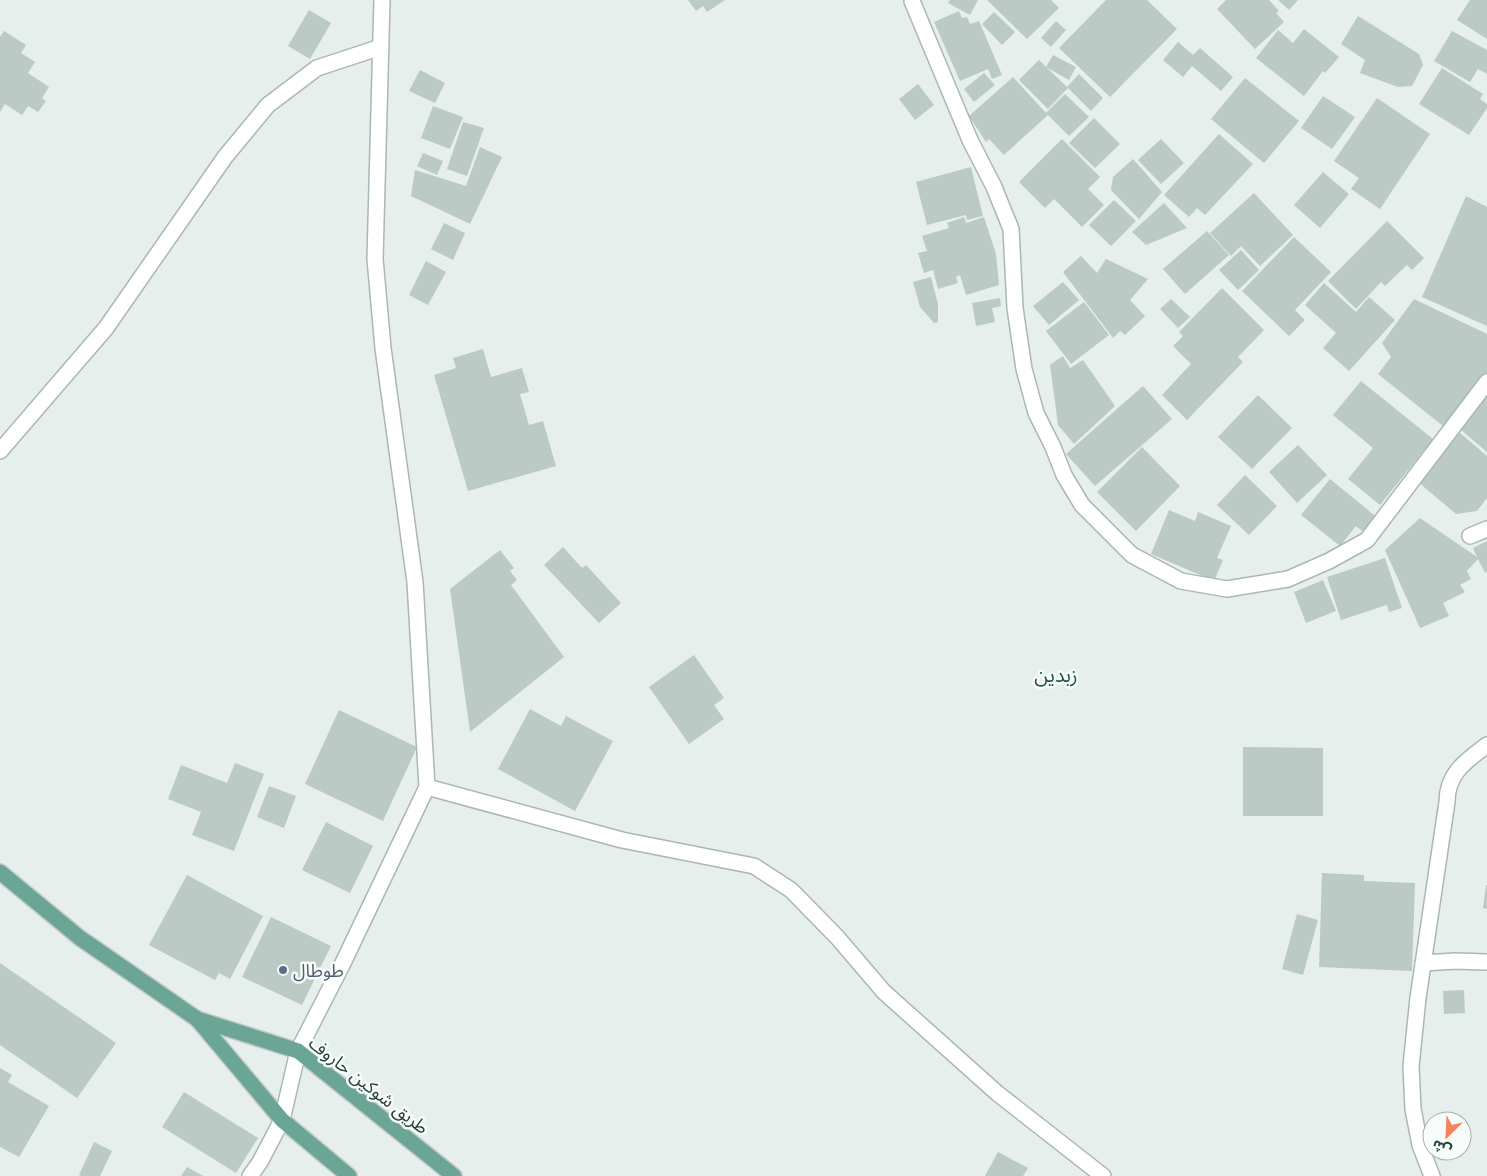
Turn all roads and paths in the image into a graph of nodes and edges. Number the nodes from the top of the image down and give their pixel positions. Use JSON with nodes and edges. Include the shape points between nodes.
{"nodes":[{"id":1,"x":382,"y":0,"type":"edge"},
{"id":2,"x":911,"y":0,"type":"edge"},
{"id":3,"x":381,"y":47,"type":"junction"},
{"id":4,"x":1487,"y":382,"type":"edge"},
{"id":5,"x":0,"y":451,"type":"edge"},
{"id":6,"x":1487,"y":529,"type":"edge"},
{"id":7,"x":1470,"y":536,"type":"dead end"},
{"id":8,"x":1487,"y":745,"type":"edge"},
{"id":9,"x":427,"y":786,"type":"junction"},
{"id":10,"x":0,"y":872,"type":"edge"},
{"id":11,"x":1487,"y":962,"type":"edge"},
{"id":12,"x":1423,"y":963,"type":"junction"},
{"id":13,"x":197,"y":1019,"type":"junction"},
{"id":14,"x":298,"y":1052,"type":"junction"},
{"id":15,"x":282,"y":1120,"type":"junction"},
{"id":16,"x":250,"y":1176,"type":"edge"},
{"id":17,"x":349,"y":1176,"type":"edge"},
{"id":18,"x":454,"y":1176,"type":"edge"},
{"id":19,"x":1103,"y":1176,"type":"edge"},
{"id":20,"x":1432,"y":1176,"type":"edge"}],
"edges":[{"from":1,"to":3,"type":"street"},
{"from":2,"to":4,"type":"street","via":[[970,140],[1012,229],[1015,308],[1024,369],[1036,412],[1064,475],[1082,504],[1132,555],[1181,581],[1227,589],[1288,579],[1330,561],[1367,540]]},
{"from":3,"to":5,"type":"street","via":[[317,68],[268,105],[224,157],[106,328]]},
{"from":3,"to":9,"type":"street","via":[[375,259],[382,348],[415,582]]},
{"from":6,"to":7,"type":"street"},
{"from":8,"to":12,"type":"street","via":[[1461,766],[1450,780]]},
{"from":9,"to":14,"type":"street"},
{"from":9,"to":19,"type":"street","via":[[622,840],[754,866],[791,890],[838,937],[884,992],[997,1093]]},
{"from":10,"to":13,"type":"main road","name":"طريق شوكين حاروف","via":[[80,938]]},
{"from":11,"to":12,"type":"street"},
{"from":12,"to":20,"type":"street","via":[[1411,1066],[1413,1109],[1420,1145]]},
{"from":13,"to":14,"type":"main road","name":"طريق شوكين حاروف"},
{"from":13,"to":15,"type":"main road","name":"طريق شوكين حاروف"},
{"from":14,"to":15,"type":"street"},
{"from":14,"to":18,"type":"main road","name":"طريق شوكين حاروف"},
{"from":15,"to":16,"type":"street"},
{"from":15,"to":17,"type":"main road","name":"طريق شوكين حاروف"}]}
